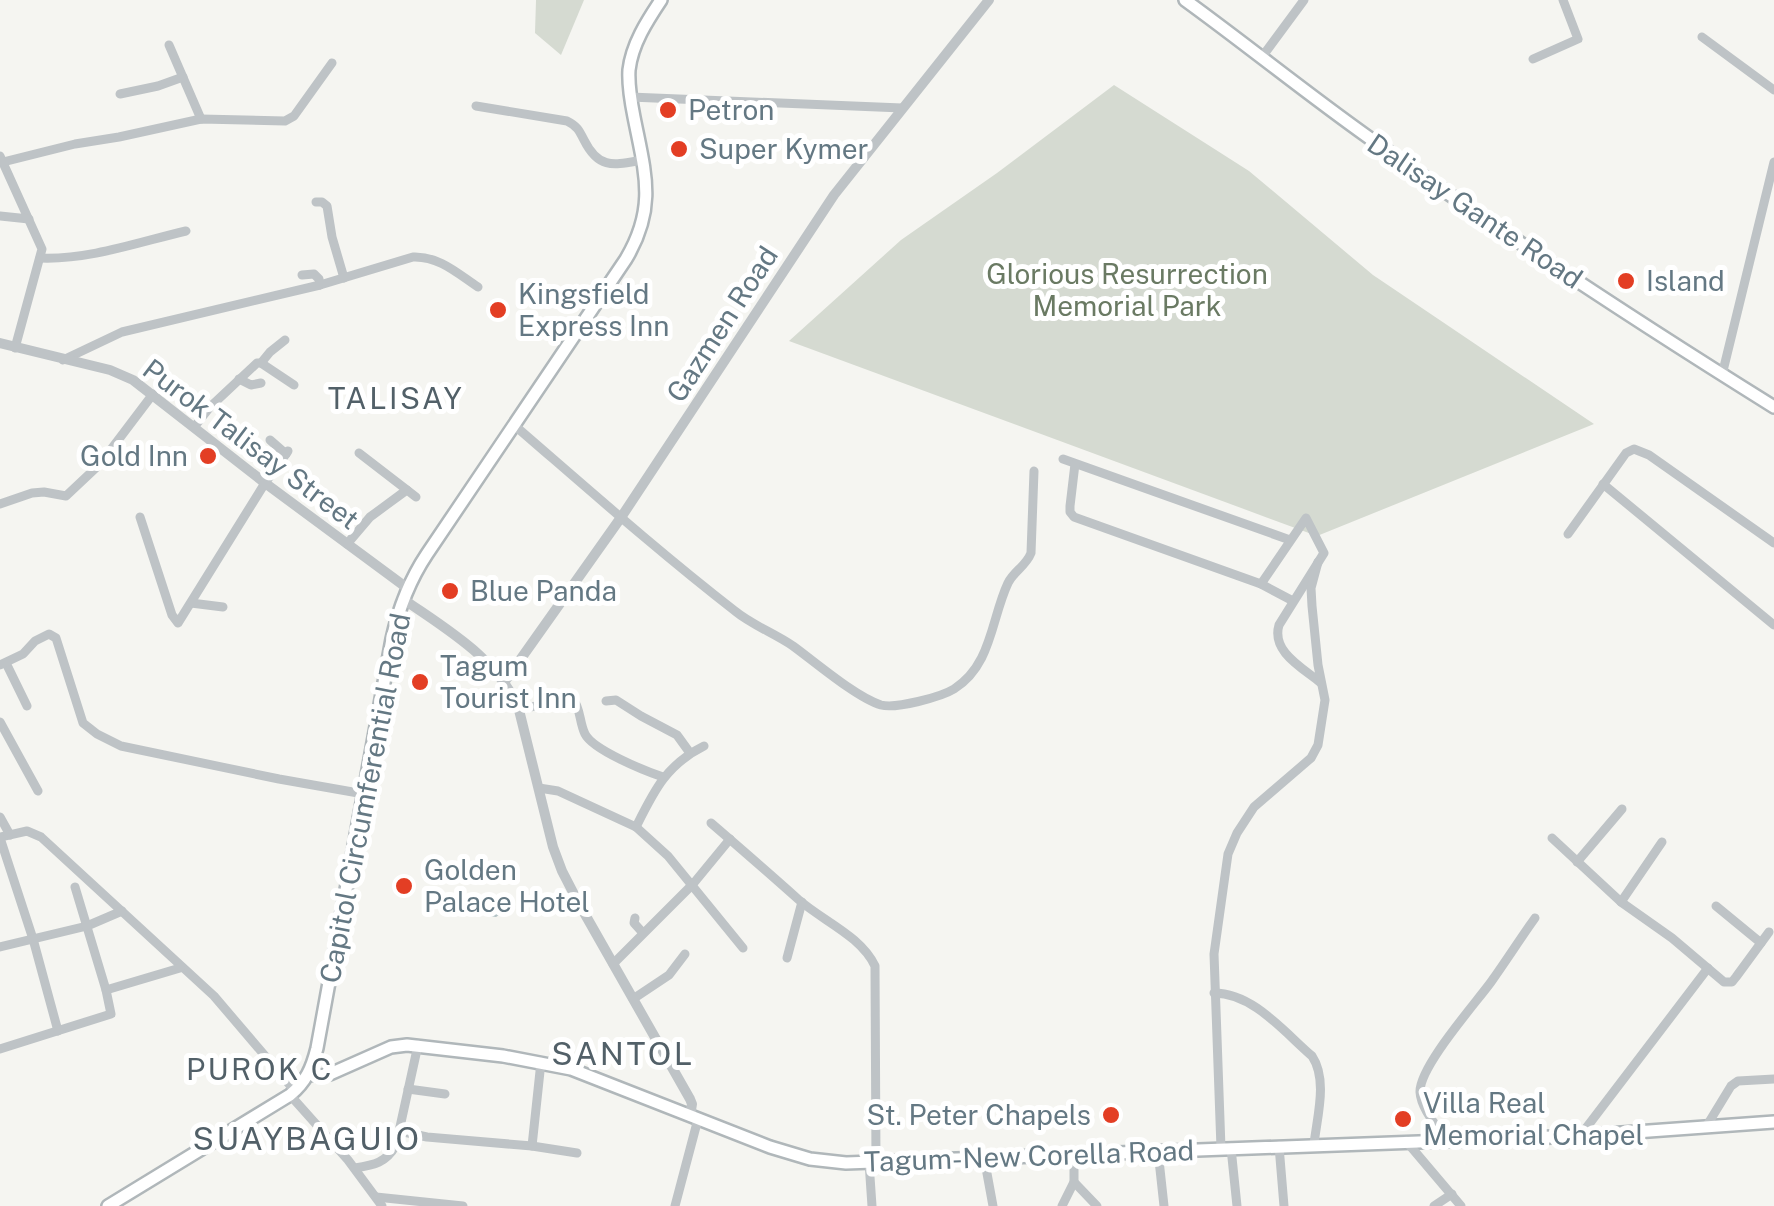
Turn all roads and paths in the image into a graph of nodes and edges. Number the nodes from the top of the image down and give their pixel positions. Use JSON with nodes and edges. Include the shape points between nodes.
{"nodes":[{"id":1,"x":661,"y":0,"type":"edge"},
{"id":2,"x":989,"y":0,"type":"edge"},
{"id":3,"x":1187,"y":0,"type":"edge"},
{"id":4,"x":1304,"y":0,"type":"edge"},
{"id":5,"x":1563,"y":0,"type":"edge"},
{"id":6,"x":1702,"y":37,"type":"dead end"},
{"id":7,"x":169,"y":45,"type":"dead end"},
{"id":8,"x":1262,"y":58,"type":"junction"},
{"id":9,"x":1533,"y":59,"type":"dead end"},
{"id":10,"x":332,"y":63,"type":"dead end"},
{"id":11,"x":183,"y":77,"type":"junction"},
{"id":12,"x":1774,"y":90,"type":"edge"},
{"id":13,"x":120,"y":94,"type":"dead end"},
{"id":14,"x":630,"y":98,"type":"junction"},
{"id":15,"x":476,"y":106,"type":"dead end"},
{"id":16,"x":902,"y":108,"type":"junction"},
{"id":17,"x":201,"y":119,"type":"junction"},
{"id":18,"x":2,"y":159,"type":"edge"},
{"id":19,"x":642,"y":160,"type":"junction"},
{"id":20,"x":1774,"y":162,"type":"edge"},
{"id":21,"x":316,"y":202,"type":"dead end"},
{"id":22,"x":0,"y":216,"type":"edge"},
{"id":23,"x":30,"y":220,"type":"junction"},
{"id":24,"x":186,"y":231,"type":"dead end"},
{"id":25,"x":40,"y":258,"type":"junction"},
{"id":26,"x":302,"y":274,"type":"dead end"},
{"id":27,"x":344,"y":278,"type":"junction"},
{"id":28,"x":320,"y":285,"type":"junction"},
{"id":29,"x":478,"y":287,"type":"dead end"},
{"id":30,"x":285,"y":340,"type":"dead end"},
{"id":31,"x":0,"y":343,"type":"edge"},
{"id":32,"x":15,"y":348,"type":"junction"},
{"id":33,"x":63,"y":360,"type":"junction"},
{"id":34,"x":261,"y":363,"type":"junction"},
{"id":35,"x":1722,"y":374,"type":"junction"},
{"id":36,"x":239,"y":379,"type":"junction"},
{"id":37,"x":262,"y":382,"type":"dead end"},
{"id":38,"x":294,"y":385,"type":"dead end"},
{"id":39,"x":153,"y":394,"type":"junction"},
{"id":40,"x":1774,"y":407,"type":"edge"},
{"id":41,"x":195,"y":426,"type":"junction"},
{"id":42,"x":514,"y":426,"type":"junction"},
{"id":43,"x":270,"y":440,"type":"dead end"},
{"id":44,"x":360,"y":453,"type":"dead end"},
{"id":45,"x":1063,"y":459,"type":"dead end"},
{"id":46,"x":1075,"y":464,"type":"junction"},
{"id":47,"x":1034,"y":471,"type":"dead end"},
{"id":48,"x":265,"y":483,"type":"junction"},
{"id":49,"x":1604,"y":484,"type":"junction"},
{"id":50,"x":0,"y":504,"type":"edge"},
{"id":51,"x":622,"y":516,"type":"junction"},
{"id":52,"x":140,"y":517,"type":"dead end"},
{"id":53,"x":1568,"y":534,"type":"dead end"},
{"id":54,"x":1290,"y":540,"type":"junction"},
{"id":55,"x":1774,"y":543,"type":"edge"},
{"id":56,"x":347,"y":544,"type":"junction"},
{"id":57,"x":1318,"y":562,"type":"junction"},
{"id":58,"x":1261,"y":584,"type":"junction"},
{"id":59,"x":405,"y":593,"type":"junction"},
{"id":60,"x":1293,"y":601,"type":"junction"},
{"id":61,"x":191,"y":603,"type":"junction"},
{"id":62,"x":223,"y":607,"type":"dead end"},
{"id":63,"x":1774,"y":625,"type":"edge"},
{"id":64,"x":3,"y":664,"type":"edge"},
{"id":65,"x":505,"y":682,"type":"junction"},
{"id":66,"x":1323,"y":685,"type":"junction"},
{"id":67,"x":606,"y":701,"type":"dead end"},
{"id":68,"x":27,"y":706,"type":"dead end"},
{"id":69,"x":519,"y":710,"type":"junction"},
{"id":70,"x":0,"y":722,"type":"edge"},
{"id":71,"x":704,"y":746,"type":"dead end"},
{"id":72,"x":690,"y":753,"type":"junction"},
{"id":73,"x":663,"y":778,"type":"junction"},
{"id":74,"x":539,"y":788,"type":"junction"},
{"id":75,"x":38,"y":791,"type":"dead end"},
{"id":76,"x":364,"y":794,"type":"junction"},
{"id":77,"x":1622,"y":809,"type":"dead end"},
{"id":78,"x":0,"y":817,"type":"edge"},
{"id":79,"x":711,"y":823,"type":"dead end"},
{"id":80,"x":636,"y":828,"type":"junction"},
{"id":81,"x":4,"y":837,"type":"edge"},
{"id":82,"x":1552,"y":838,"type":"dead end"},
{"id":83,"x":730,"y":839,"type":"junction"},
{"id":84,"x":1662,"y":842,"type":"dead end"},
{"id":85,"x":1577,"y":862,"type":"junction"},
{"id":86,"x":693,"y":884,"type":"junction"},
{"id":87,"x":75,"y":887,"type":"dead end"},
{"id":88,"x":802,"y":902,"type":"junction"},
{"id":89,"x":1621,"y":902,"type":"junction"},
{"id":90,"x":1716,"y":906,"type":"dead end"},
{"id":91,"x":122,"y":911,"type":"junction"},
{"id":92,"x":635,"y":918,"type":"dead end"},
{"id":93,"x":1535,"y":918,"type":"dead end"},
{"id":94,"x":87,"y":926,"type":"junction"},
{"id":95,"x":1768,"y":932,"type":"dead end"},
{"id":96,"x":643,"y":933,"type":"junction"},
{"id":97,"x":33,"y":940,"type":"junction"},
{"id":98,"x":1761,"y":943,"type":"junction"},
{"id":99,"x":0,"y":947,"type":"edge"},
{"id":100,"x":743,"y":948,"type":"dead end"},
{"id":101,"x":685,"y":954,"type":"dead end"},
{"id":102,"x":787,"y":958,"type":"dead end"},
{"id":103,"x":613,"y":964,"type":"junction"},
{"id":104,"x":180,"y":968,"type":"junction"},
{"id":105,"x":1708,"y":968,"type":"junction"},
{"id":106,"x":106,"y":990,"type":"junction"},
{"id":107,"x":1214,"y":993,"type":"junction"},
{"id":108,"x":633,"y":999,"type":"junction"},
{"id":109,"x":58,"y":1031,"type":"junction"},
{"id":110,"x":418,"y":1046,"type":"junction"},
{"id":111,"x":0,"y":1049,"type":"edge"},
{"id":112,"x":541,"y":1062,"type":"junction"},
{"id":113,"x":309,"y":1074,"type":"junction"},
{"id":114,"x":1774,"y":1079,"type":"edge"},
{"id":115,"x":408,"y":1089,"type":"junction"},
{"id":116,"x":292,"y":1093,"type":"junction"},
{"id":117,"x":446,"y":1094,"type":"dead end"},
{"id":118,"x":694,"y":1118,"type":"junction"},
{"id":119,"x":1774,"y":1122,"type":"edge"},
{"id":120,"x":1706,"y":1127,"type":"junction"},
{"id":121,"x":399,"y":1131,"type":"junction"},
{"id":122,"x":1580,"y":1136,"type":"junction"},
{"id":123,"x":1406,"y":1140,"type":"junction"},
{"id":124,"x":1446,"y":1140,"type":"junction"},
{"id":125,"x":1314,"y":1144,"type":"junction"},
{"id":126,"x":532,"y":1146,"type":"junction"},
{"id":127,"x":1279,"y":1146,"type":"junction"},
{"id":128,"x":1226,"y":1148,"type":"junction"},
{"id":129,"x":1158,"y":1151,"type":"junction"},
{"id":130,"x":577,"y":1154,"type":"dead end"},
{"id":131,"x":1074,"y":1154,"type":"junction"},
{"id":132,"x":984,"y":1157,"type":"junction"},
{"id":133,"x":872,"y":1162,"type":"junction"},
{"id":134,"x":354,"y":1168,"type":"junction"},
{"id":135,"x":1074,"y":1182,"type":"junction"},
{"id":136,"x":1452,"y":1194,"type":"junction"},
{"id":137,"x":379,"y":1201,"type":"edge"},
{"id":138,"x":108,"y":1206,"type":"edge"},
{"id":139,"x":464,"y":1206,"type":"edge"},
{"id":140,"x":675,"y":1206,"type":"edge"},
{"id":141,"x":872,"y":1206,"type":"edge"},
{"id":142,"x":992,"y":1206,"type":"edge"},
{"id":143,"x":1062,"y":1206,"type":"edge"},
{"id":144,"x":1097,"y":1206,"type":"edge"},
{"id":145,"x":1164,"y":1206,"type":"edge"},
{"id":146,"x":1237,"y":1206,"type":"edge"},
{"id":147,"x":1284,"y":1206,"type":"edge"},
{"id":148,"x":1434,"y":1206,"type":"edge"},
{"id":149,"x":1461,"y":1206,"type":"edge"}],
"edges":[{"from":1,"to":14,"type":"main road","name":"Capitol Circumferential Road","via":[[632,55]]},
{"from":2,"to":16,"type":"street","name":"Gazmen Road"},
{"from":3,"to":8,"type":"main road","name":"Dalisay Gante Road"},
{"from":4,"to":8,"type":"street"},
{"from":5,"to":9,"type":"street","via":[[1578,38]]},
{"from":6,"to":12,"type":"street"},
{"from":7,"to":11,"type":"street"},
{"from":8,"to":35,"type":"main road","name":"Dalisay Gante Road","via":[[1460,202]]},
{"from":10,"to":17,"type":"street","via":[[285,121]]},
{"from":11,"to":13,"type":"street"},
{"from":11,"to":17,"type":"street"},
{"from":14,"to":16,"type":"street"},
{"from":14,"to":19,"type":"main road","name":"Capitol Circumferential Road"},
{"from":15,"to":19,"type":"street","via":[[567,121],[604,164]]},
{"from":16,"to":51,"type":"street","name":"Gazmen Road","via":[[815,223]]},
{"from":17,"to":18,"type":"street"},
{"from":18,"to":23,"type":"street"},
{"from":19,"to":42,"type":"main road","name":"Capitol Circumferential Road","via":[[647,193],[640,233]]},
{"from":20,"to":35,"type":"street"},
{"from":21,"to":27,"type":"street","via":[[327,206]]},
{"from":22,"to":23,"type":"street"},
{"from":23,"to":25,"type":"street"},
{"from":24,"to":25,"type":"street"},
{"from":25,"to":32,"type":"street"},
{"from":26,"to":28,"type":"street","via":[[314,274]]},
{"from":27,"to":28,"type":"street"},
{"from":27,"to":29,"type":"street","via":[[424,257]]},
{"from":28,"to":33,"type":"street","via":[[122,332]]},
{"from":30,"to":34,"type":"street"},
{"from":31,"to":32,"type":"street","name":"Purok Talisay Street"},
{"from":32,"to":33,"type":"street","name":"Purok Talisay Street"},
{"from":33,"to":39,"type":"street","name":"Purok Talisay Street","via":[[125,375]]},
{"from":34,"to":36,"type":"street"},
{"from":34,"to":38,"type":"street"},
{"from":35,"to":40,"type":"main road","name":"Dalisay Gante Road"},
{"from":36,"to":37,"type":"street"},
{"from":36,"to":41,"type":"street"},
{"from":39,"to":41,"type":"street","name":"Purok Talisay Street"},
{"from":39,"to":50,"type":"street","via":[[100,464],[66,496],[32,493]]},
{"from":41,"to":48,"type":"street","name":"Purok Talisay Street"},
{"from":42,"to":51,"type":"street"},
{"from":42,"to":59,"type":"main road","name":"Capitol Circumferential Road"},
{"from":43,"to":48,"type":"street","via":[[287,453]]},
{"from":44,"to":56,"type":"street","via":[[412,494],[370,517]]},
{"from":45,"to":46,"type":"street"},
{"from":46,"to":54,"type":"street"},
{"from":46,"to":58,"type":"street","via":[[1074,517]]},
{"from":47,"to":51,"type":"street","via":[[1031,553],[1010,579],[975,668],[956,688],[888,706],[737,613]]},
{"from":48,"to":56,"type":"street","name":"Purok Talisay Street"},
{"from":48,"to":61,"type":"street"},
{"from":49,"to":53,"type":"street"},
{"from":49,"to":55,"type":"street","via":[[1626,453],[1641,450]]},
{"from":49,"to":63,"type":"street"},
{"from":51,"to":65,"type":"street","name":"Gazmen Road"},
{"from":52,"to":61,"type":"street","via":[[176,622]]},
{"from":54,"to":57,"type":"street","via":[[1306,518],[1324,554]]},
{"from":54,"to":58,"type":"street"},
{"from":56,"to":59,"type":"street","name":"Purok Talisay Street"},
{"from":57,"to":60,"type":"street"},
{"from":57,"to":66,"type":"street","via":[[1311,588]]},
{"from":58,"to":60,"type":"street"},
{"from":59,"to":65,"type":"street","name":"Purok Talisay Street"},
{"from":59,"to":76,"type":"main road","name":"Capitol Circumferential Road"},
{"from":60,"to":66,"type":"street","via":[[1279,624],[1278,642]]},
{"from":61,"to":62,"type":"street"},
{"from":64,"to":68,"type":"street"},
{"from":64,"to":76,"type":"street","via":[[49,634],[56,638],[83,723],[121,746]]},
{"from":65,"to":69,"type":"street"},
{"from":66,"to":107,"type":"street","via":[[1322,722],[1311,758],[1262,798],[1228,854]]},
{"from":67,"to":72,"type":"street","via":[[616,700],[678,735]]},
{"from":69,"to":73,"type":"street","via":[[572,697],[589,740]]},
{"from":69,"to":74,"type":"street"},
{"from":70,"to":75,"type":"street"},
{"from":71,"to":72,"type":"street"},
{"from":72,"to":73,"type":"street"},
{"from":73,"to":80,"type":"street"},
{"from":74,"to":80,"type":"street"},
{"from":74,"to":103,"type":"street","via":[[557,860]]},
{"from":76,"to":113,"type":"main road","name":"Capitol Circumferential Road"},
{"from":77,"to":85,"type":"street"},
{"from":78,"to":81,"type":"street"},
{"from":79,"to":83,"type":"street"},
{"from":80,"to":86,"type":"street"},
{"from":81,"to":91,"type":"street","via":[[35,832]]},
{"from":81,"to":97,"type":"street"},
{"from":82,"to":85,"type":"street"},
{"from":83,"to":86,"type":"street"},
{"from":83,"to":88,"type":"street"},
{"from":84,"to":89,"type":"street"},
{"from":85,"to":89,"type":"street"},
{"from":86,"to":96,"type":"street"},
{"from":86,"to":100,"type":"street"},
{"from":87,"to":94,"type":"street"},
{"from":88,"to":102,"type":"street"},
{"from":88,"to":133,"type":"street","via":[[875,966]]},
{"from":89,"to":105,"type":"street"},
{"from":90,"to":98,"type":"street"},
{"from":91,"to":94,"type":"street"},
{"from":91,"to":104,"type":"street"},
{"from":92,"to":96,"type":"street"},
{"from":93,"to":124,"type":"street","via":[[1422,1080],[1425,1108]]},
{"from":94,"to":97,"type":"street"},
{"from":94,"to":106,"type":"street"},
{"from":95,"to":98,"type":"street"},
{"from":96,"to":103,"type":"street"},
{"from":97,"to":99,"type":"street"},
{"from":97,"to":109,"type":"street"},
{"from":98,"to":105,"type":"street","via":[[1732,982]]},
{"from":101,"to":108,"type":"street","via":[[669,975]]},
{"from":103,"to":108,"type":"street"},
{"from":104,"to":106,"type":"street"},
{"from":104,"to":116,"type":"street","via":[[226,1009]]},
{"from":105,"to":122,"type":"street"},
{"from":106,"to":109,"type":"street","via":[[108,1016]]},
{"from":107,"to":125,"type":"street","via":[[1250,1004],[1312,1056],[1320,1075]]},
{"from":107,"to":128,"type":"street"},
{"from":108,"to":118,"type":"street","via":[[690,1099]]},
{"from":109,"to":111,"type":"street"},
{"from":110,"to":112,"type":"main road","name":"Tagum-New Corella Road"},
{"from":110,"to":113,"type":"main road","name":"Tagum-New Corella Road","via":[[391,1047],[330,1074]]},
{"from":110,"to":115,"type":"street"},
{"from":112,"to":118,"type":"main road","name":"Tagum-New Corella Road"},
{"from":112,"to":126,"type":"street"},
{"from":113,"to":116,"type":"main road","name":"Capitol Circumferential Road"},
{"from":114,"to":120,"type":"street","via":[[1738,1081]]},
{"from":115,"to":117,"type":"street"},
{"from":115,"to":121,"type":"street"},
{"from":116,"to":134,"type":"street"},
{"from":116,"to":138,"type":"main road","name":"Capitol Circumferential Road"},
{"from":118,"to":133,"type":"main road","name":"Tagum-New Corella Road","via":[[810,1159]]},
{"from":118,"to":140,"type":"street"},
{"from":119,"to":120,"type":"main road","name":"Tagum-New Corella Road"},
{"from":120,"to":122,"type":"main road","name":"Tagum-New Corella Road"},
{"from":121,"to":126,"type":"street"},
{"from":121,"to":134,"type":"street","via":[[384,1160]]},
{"from":122,"to":124,"type":"main road","name":"Tagum-New Corella Road"},
{"from":123,"to":124,"type":"main road","name":"Tagum-New Corella Road"},
{"from":123,"to":125,"type":"main road","name":"Tagum-New Corella Road"},
{"from":123,"to":136,"type":"street"},
{"from":125,"to":127,"type":"main road","name":"Tagum-New Corella Road"},
{"from":126,"to":130,"type":"street"},
{"from":127,"to":128,"type":"main road","name":"Tagum-New Corella Road"},
{"from":127,"to":147,"type":"street"},
{"from":128,"to":129,"type":"main road","name":"Tagum-New Corella Road"},
{"from":128,"to":146,"type":"street"},
{"from":129,"to":131,"type":"main road","name":"Tagum-New Corella Road"},
{"from":129,"to":145,"type":"street"},
{"from":131,"to":132,"type":"main road","name":"Tagum-New Corella Road"},
{"from":131,"to":135,"type":"street"},
{"from":132,"to":133,"type":"main road","name":"Tagum-New Corella Road"},
{"from":132,"to":142,"type":"street"},
{"from":133,"to":141,"type":"street"},
{"from":134,"to":137,"type":"street"},
{"from":135,"to":143,"type":"street"},
{"from":135,"to":144,"type":"street"},
{"from":136,"to":148,"type":"street"},
{"from":136,"to":149,"type":"street"},
{"from":137,"to":139,"type":"street"}]}
